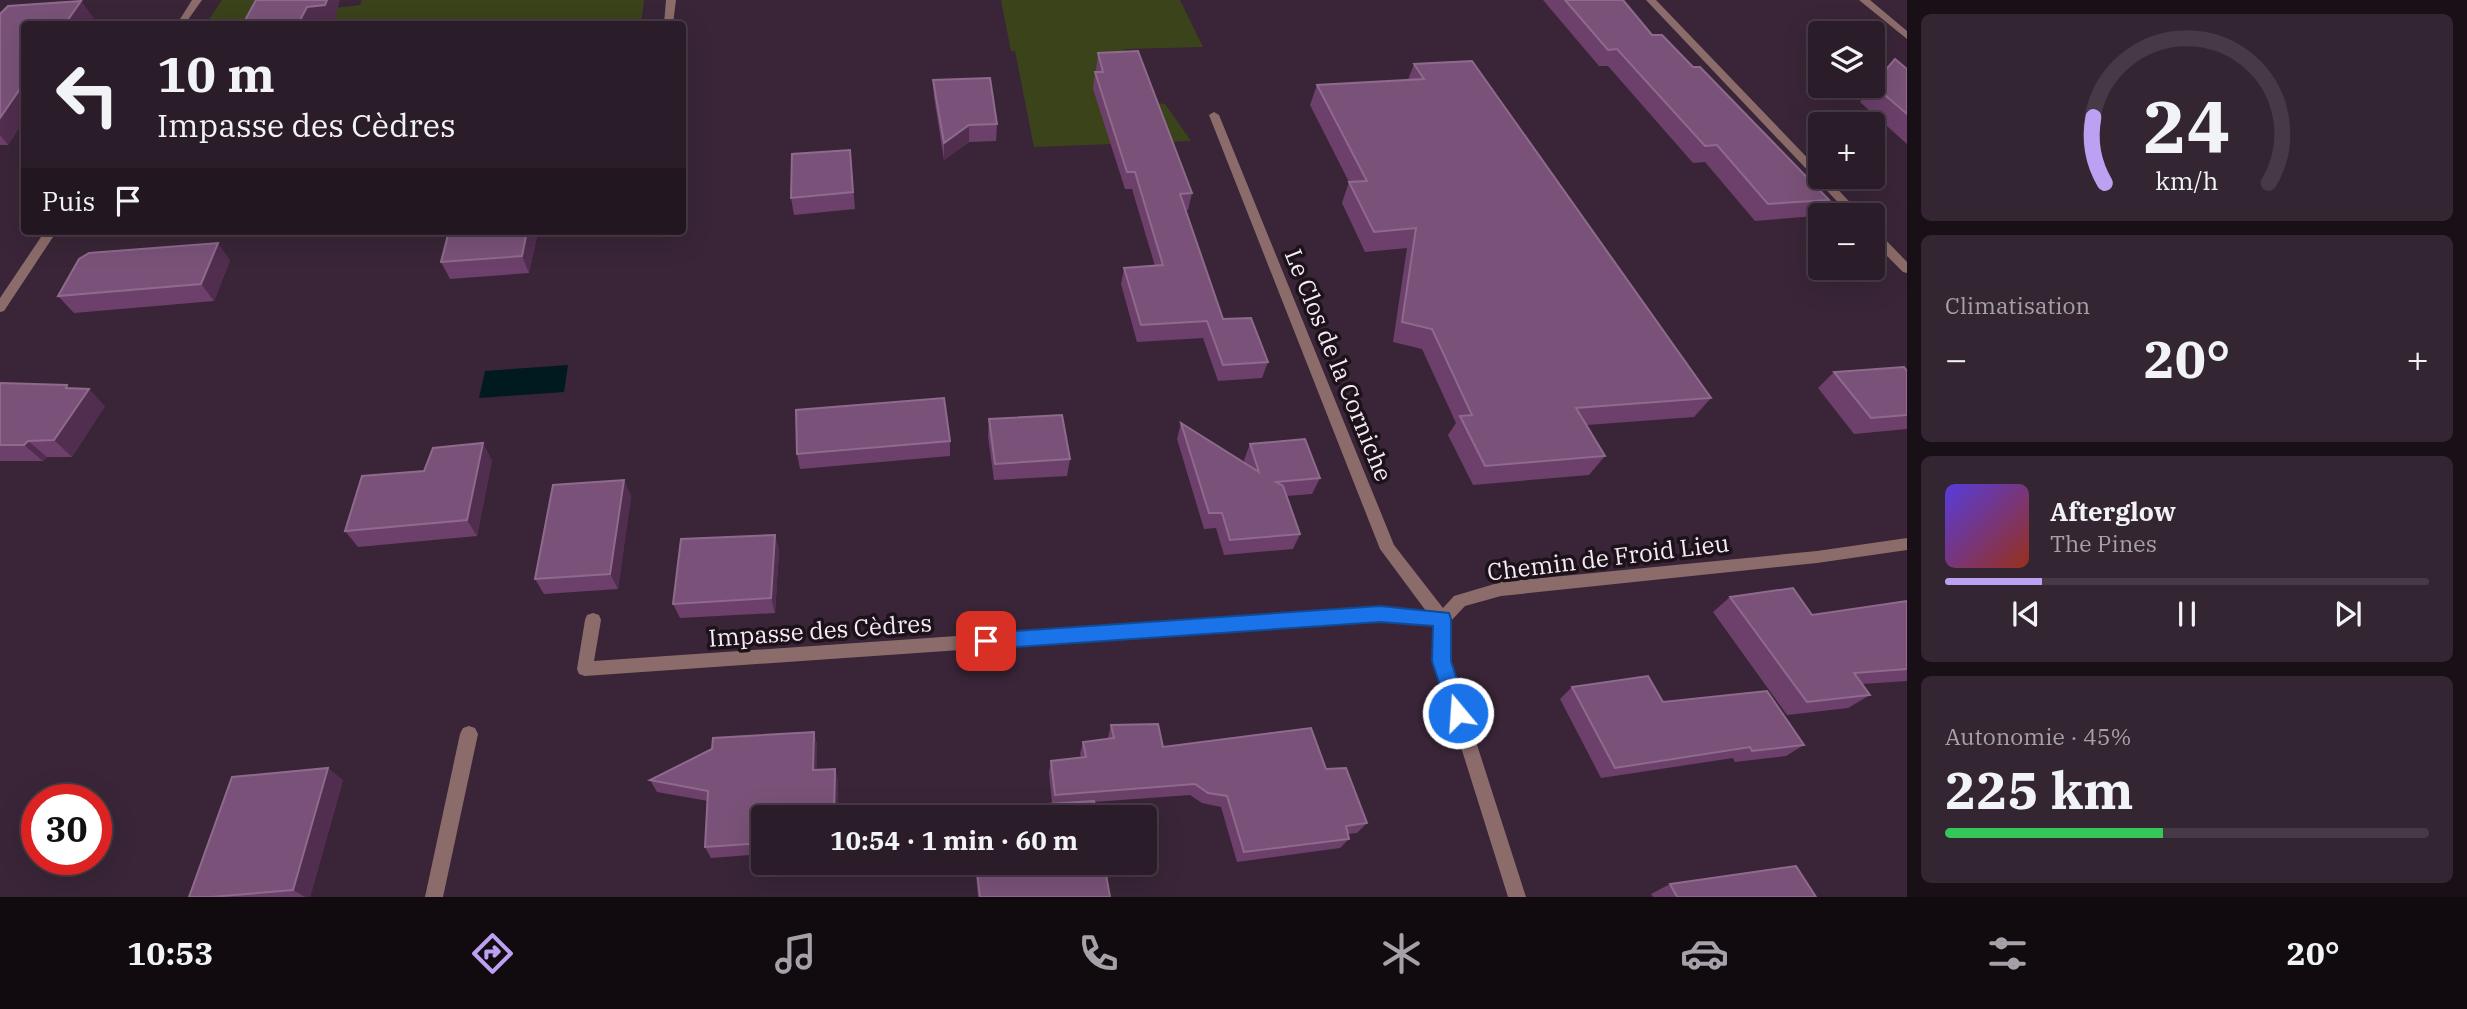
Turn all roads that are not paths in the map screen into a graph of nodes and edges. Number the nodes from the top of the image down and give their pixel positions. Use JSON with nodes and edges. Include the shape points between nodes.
{"nodes":[{"id":1,"x":197,"y":0,"type":"edge"},
{"id":2,"x":671,"y":0,"type":"edge"},
{"id":3,"x":1651,"y":0,"type":"edge"},
{"id":4,"x":1864,"y":0,"type":"edge"},
{"id":5,"x":183,"y":21,"type":"edge"},
{"id":6,"x":668,"y":21,"type":"edge"},
{"id":7,"x":1907,"y":36,"type":"edge"},
{"id":8,"x":1214,"y":115,"type":"dead end"},
{"id":9,"x":1845,"y":203,"type":"edge"},
{"id":10,"x":48,"y":235,"type":"edge"},
{"id":11,"x":1885,"y":246,"type":"edge"},
{"id":12,"x":1907,"y":269,"type":"edge"},
{"id":13,"x":0,"y":308,"type":"edge"},
{"id":14,"x":1907,"y":544,"type":"edge"},
{"id":15,"x":1442,"y":619,"type":"junction"},
{"id":16,"x":593,"y":620,"type":"dead end"},
{"id":17,"x":469,"y":734,"type":"dead end"},
{"id":18,"x":434,"y":897,"type":"edge"},
{"id":19,"x":1517,"y":897,"type":"edge"}],
"edges":[{"from":1,"to":5,"type":"street"},
{"from":2,"to":6,"type":"street"},
{"from":3,"to":9,"type":"street"},
{"from":4,"to":7,"type":"street"},
{"from":8,"to":15,"type":"street","name":"Le Clos de la Corniche","via":[[1388,549]]},
{"from":10,"to":13,"type":"street"},
{"from":11,"to":12,"type":"street"},
{"from":14,"to":15,"type":"street","name":"Chemin de Froid Lieu","via":[[1501,589],[1460,601]]},
{"from":15,"to":16,"type":"street","name":"Impasse des Cèdres","via":[[1380,614],[585,669]]},
{"from":15,"to":19,"type":"street","via":[[1442,661]]},
{"from":17,"to":18,"type":"street"}]}
